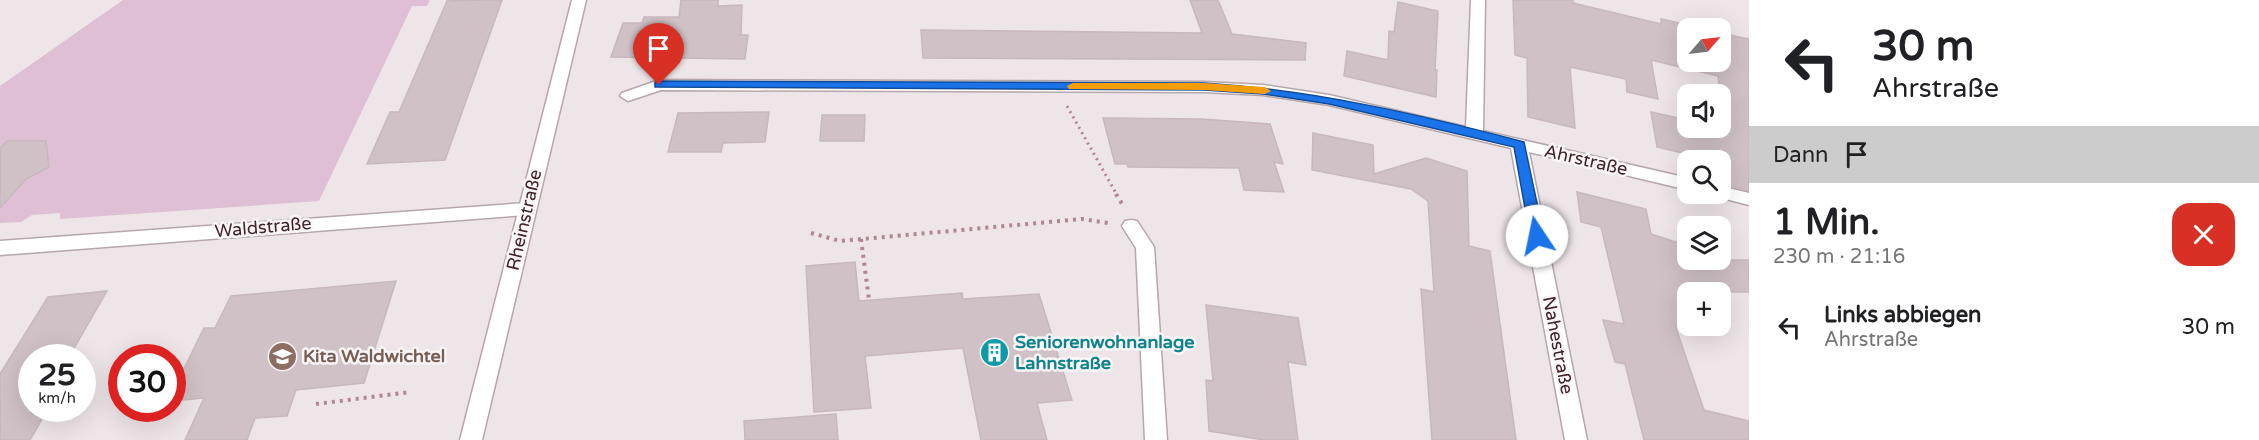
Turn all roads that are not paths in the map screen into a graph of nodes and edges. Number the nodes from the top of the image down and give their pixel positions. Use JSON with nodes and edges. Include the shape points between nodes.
{"nodes":[{"id":1,"x":579,"y":0,"type":"edge"},
{"id":2,"x":1478,"y":0,"type":"edge"},
{"id":3,"x":628,"y":96,"type":"dead end"},
{"id":4,"x":1475,"y":135,"type":"junction"},
{"id":5,"x":1519,"y":145,"type":"junction"},
{"id":6,"x":1677,"y":181,"type":"edge"},
{"id":7,"x":1731,"y":195,"type":"edge"},
{"id":8,"x":1749,"y":199,"type":"edge"},
{"id":9,"x":526,"y":209,"type":"junction"},
{"id":10,"x":1131,"y":226,"type":"road end"},
{"id":11,"x":0,"y":248,"type":"edge"},
{"id":12,"x":471,"y":440,"type":"edge"},
{"id":13,"x":1156,"y":440,"type":"edge"},
{"id":14,"x":1576,"y":440,"type":"edge"}],
"edges":[{"from":1,"to":9,"type":"street","name":"Rheinstraße"},
{"from":2,"to":4,"type":"street"},
{"from":3,"to":4,"type":"street","name":"Ahrstraße","via":[[659,85],[1204,87],[1263,90],[1329,100]]},
{"from":4,"to":5,"type":"street","name":"Ahrstraße"},
{"from":5,"to":6,"type":"street","name":"Ahrstraße"},
{"from":5,"to":14,"type":"street","name":"Nahestraße"},
{"from":7,"to":8,"type":"street"},
{"from":9,"to":11,"type":"street","name":"Waldstraße"},
{"from":9,"to":12,"type":"street","name":"Rheinstraße"},
{"from":10,"to":13,"type":"street","via":[[1145,247]]}]}
